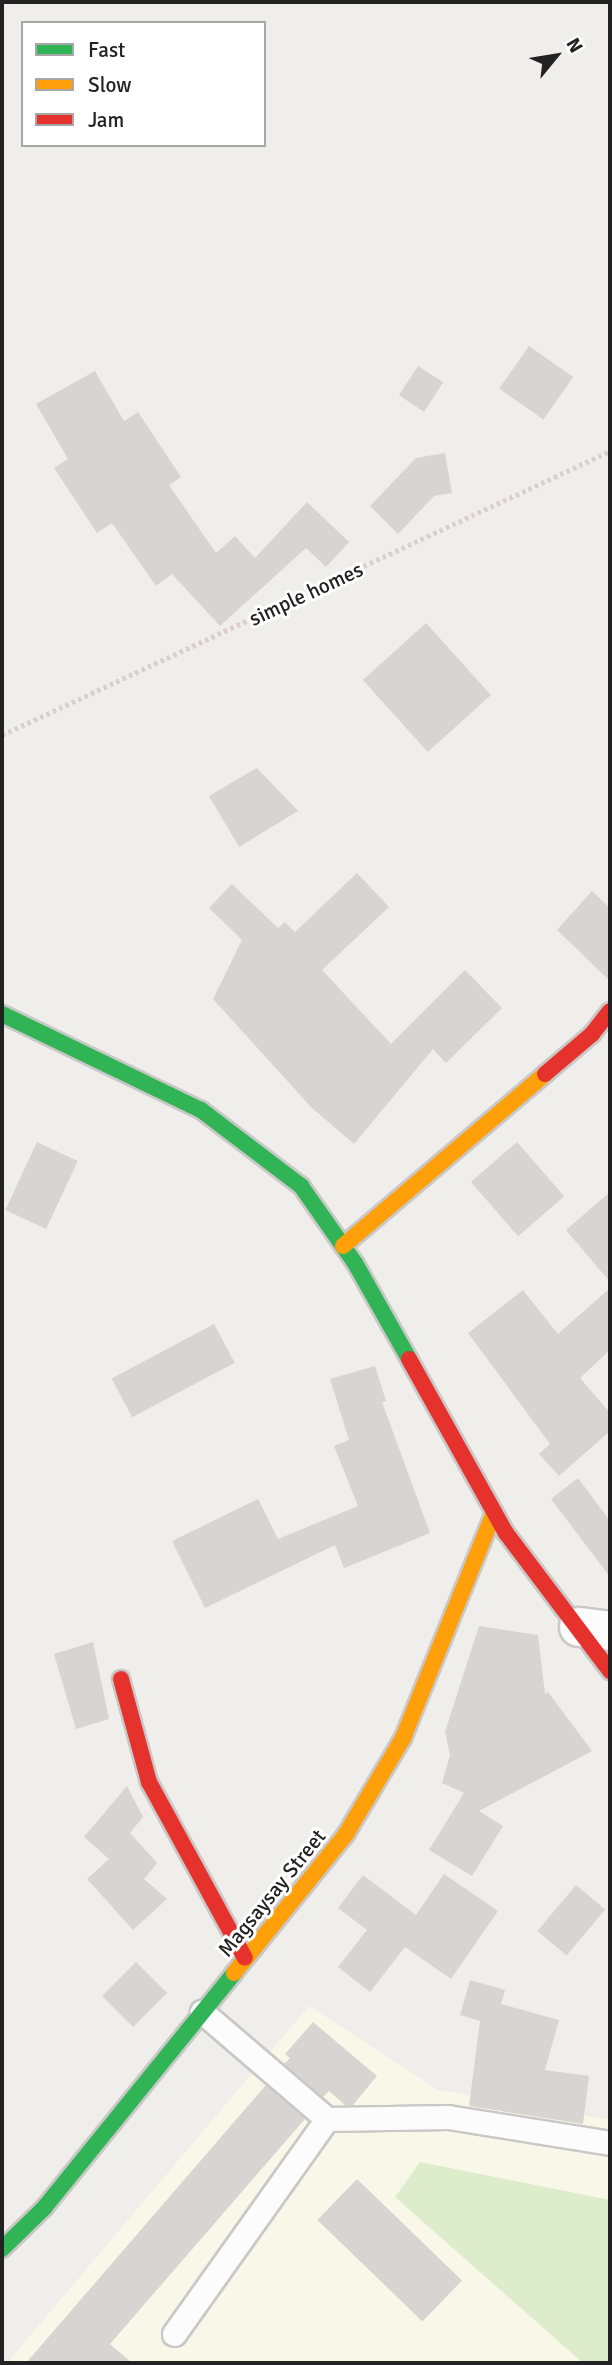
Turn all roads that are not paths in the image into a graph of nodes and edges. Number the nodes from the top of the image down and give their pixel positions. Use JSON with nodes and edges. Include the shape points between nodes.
{"nodes":[{"id":1,"x":610,"y":1011,"type":"edge"},
{"id":2,"x":2,"y":1014,"type":"edge"},
{"id":3,"x":343,"y":1246,"type":"junction"},
{"id":4,"x":494,"y":1513,"type":"junction"},
{"id":5,"x":595,"y":1629,"type":"edge"},
{"id":6,"x":610,"y":1671,"type":"edge"},
{"id":7,"x":121,"y":1679,"type":"dead end"},
{"id":8,"x":245,"y":1958,"type":"junction"},
{"id":9,"x":202,"y":2012,"type":"junction"},
{"id":10,"x":327,"y":2119,"type":"junction"},
{"id":11,"x":610,"y":2143,"type":"edge"},
{"id":12,"x":2,"y":2249,"type":"edge"},
{"id":13,"x":174,"y":2333,"type":"dead end"}],
"edges":[{"from":1,"to":3,"type":"street","via":[[592,1034]]},
{"from":2,"to":3,"type":"street","via":[[201,1110],[301,1186]]},
{"from":3,"to":4,"type":"street"},
{"from":4,"to":5,"type":"street"},
{"from":4,"to":8,"type":"street","name":"Magsaysay Street","via":[[403,1738],[346,1834]]},
{"from":5,"to":6,"type":"street"},
{"from":7,"to":8,"type":"street","via":[[149,1782]]},
{"from":8,"to":9,"type":"street","name":"Magsaysay Street"},
{"from":9,"to":10,"type":"lane"},
{"from":9,"to":12,"type":"street","name":"Magsaysay Street","via":[[44,2208]]},
{"from":10,"to":11,"type":"lane","via":[[448,2117]]},
{"from":10,"to":13,"type":"lane"}]}
